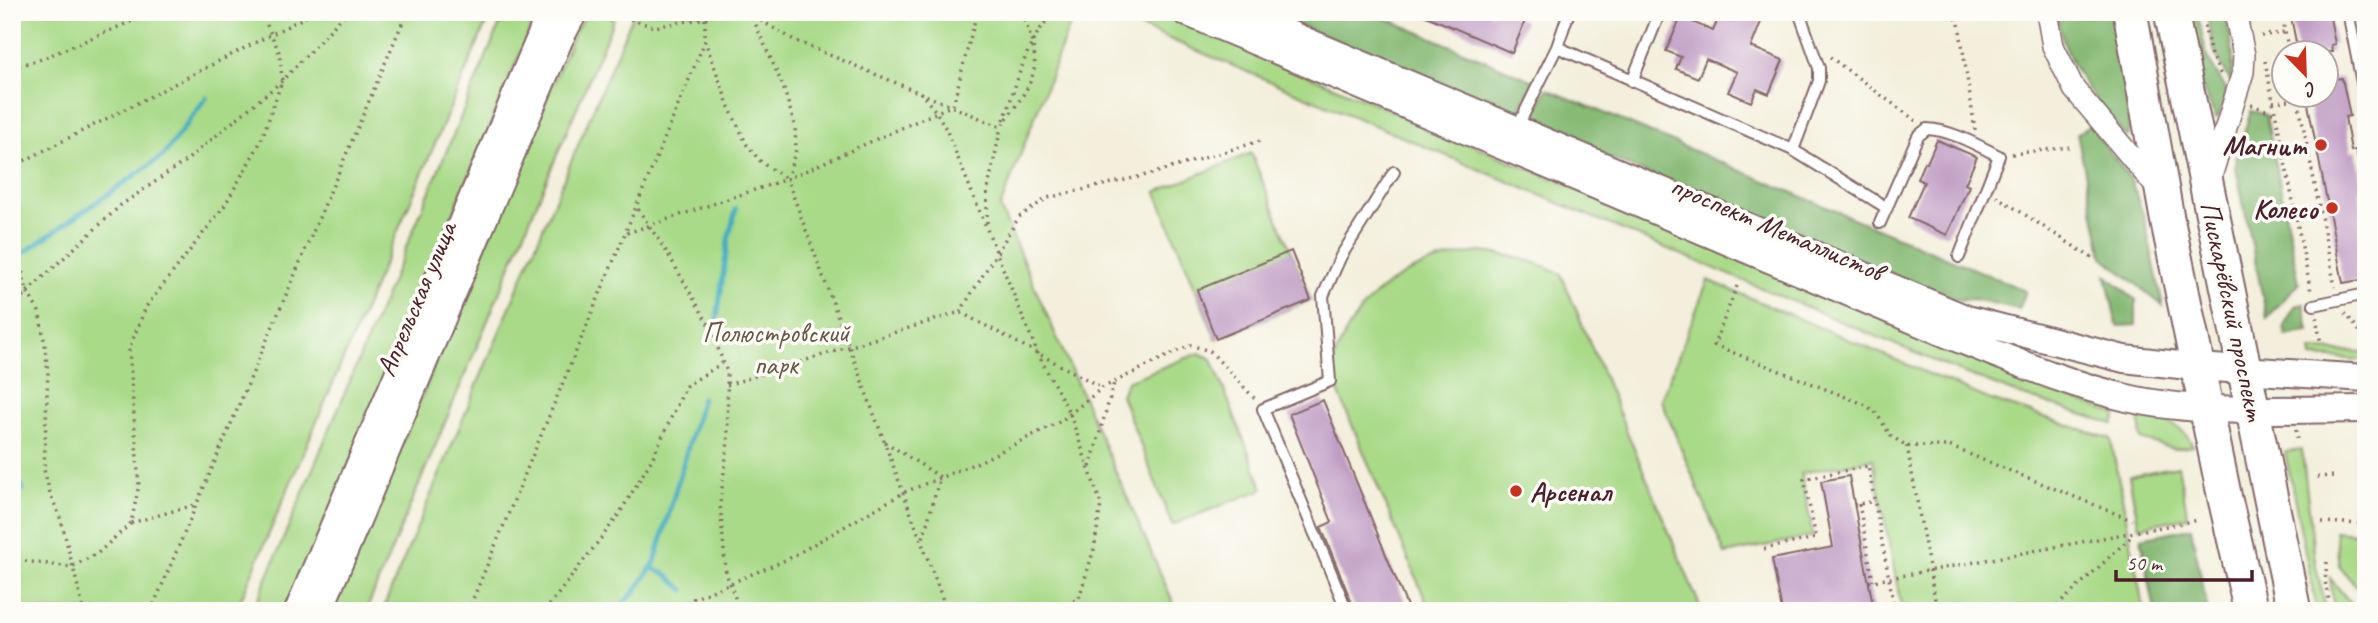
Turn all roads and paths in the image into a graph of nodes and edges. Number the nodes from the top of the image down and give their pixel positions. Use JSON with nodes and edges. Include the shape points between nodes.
{"nodes":[{"id":1,"x":154,"y":12,"type":"edge"},
{"id":2,"x":261,"y":12,"type":"edge"},
{"id":3,"x":316,"y":12,"type":"edge"},
{"id":4,"x":347,"y":12,"type":"edge"},
{"id":5,"x":407,"y":12,"type":"edge"},
{"id":6,"x":548,"y":12,"type":"edge"},
{"id":7,"x":574,"y":12,"type":"edge"},
{"id":8,"x":718,"y":12,"type":"edge"},
{"id":9,"x":977,"y":12,"type":"edge"},
{"id":10,"x":1021,"y":12,"type":"edge"},
{"id":11,"x":1055,"y":12,"type":"edge"},
{"id":12,"x":1186,"y":12,"type":"edge"},
{"id":13,"x":1237,"y":12,"type":"edge"},
{"id":14,"x":1569,"y":12,"type":"edge"},
{"id":15,"x":1660,"y":12,"type":"edge"},
{"id":16,"x":1799,"y":12,"type":"edge"},
{"id":17,"x":1952,"y":12,"type":"edge"},
{"id":18,"x":2046,"y":12,"type":"edge"},
{"id":19,"x":2130,"y":12,"type":"edge"},
{"id":20,"x":2171,"y":12,"type":"edge"},
{"id":21,"x":2201,"y":12,"type":"edge"},
{"id":22,"x":2235,"y":12,"type":"edge"},
{"id":23,"x":2281,"y":12,"type":"edge"},
{"id":24,"x":2348,"y":12,"type":"edge"},
{"id":25,"x":751,"y":14,"type":"edge"},
{"id":26,"x":706,"y":15,"type":"edge"},
{"id":27,"x":624,"y":17,"type":"dead end"},
{"id":28,"x":2285,"y":32,"type":"junction"},
{"id":29,"x":271,"y":34,"type":"junction"},
{"id":30,"x":2261,"y":37,"type":"dead end"},
{"id":31,"x":2286,"y":38,"type":"edge"},
{"id":32,"x":705,"y":41,"type":"junction"},
{"id":33,"x":1033,"y":41,"type":"junction"},
{"id":34,"x":1811,"y":46,"type":"junction"},
{"id":35,"x":1557,"y":47,"type":"junction"},
{"id":36,"x":2361,"y":49,"type":"edge"},
{"id":37,"x":2265,"y":61,"type":"dead end"},
{"id":38,"x":12,"y":67,"type":"edge"},
{"id":39,"x":1632,"y":80,"type":"junction"},
{"id":40,"x":282,"y":81,"type":"junction"},
{"id":41,"x":2270,"y":87,"type":"edge"},
{"id":42,"x":920,"y":92,"type":"junction"},
{"id":43,"x":2238,"y":95,"type":"junction"},
{"id":44,"x":2366,"y":103,"type":"edge"},
{"id":45,"x":953,"y":105,"type":"junction"},
{"id":46,"x":2274,"y":108,"type":"edge"},
{"id":47,"x":2300,"y":108,"type":"edge"},
{"id":48,"x":937,"y":113,"type":"junction"},
{"id":49,"x":2275,"y":113,"type":"junction"},
{"id":50,"x":1001,"y":127,"type":"junction"},
{"id":51,"x":1927,"y":129,"type":"junction"},
{"id":52,"x":1512,"y":139,"type":"junction"},
{"id":53,"x":1260,"y":141,"type":"dead end"},
{"id":54,"x":1978,"y":146,"type":"junction"},
{"id":55,"x":2069,"y":147,"type":"dead end"},
{"id":56,"x":1793,"y":150,"type":"junction"},
{"id":57,"x":1999,"y":156,"type":"junction"},
{"id":58,"x":12,"y":167,"type":"edge"},
{"id":59,"x":1394,"y":172,"type":"dead end"},
{"id":60,"x":787,"y":180,"type":"junction"},
{"id":61,"x":2207,"y":188,"type":"junction"},
{"id":62,"x":1986,"y":190,"type":"junction"},
{"id":63,"x":2163,"y":195,"type":"junction"},
{"id":64,"x":1887,"y":208,"type":"junction"},
{"id":65,"x":637,"y":209,"type":"junction"},
{"id":66,"x":12,"y":217,"type":"edge"},
{"id":67,"x":1880,"y":223,"type":"dead end"},
{"id":68,"x":649,"y":227,"type":"junction"},
{"id":69,"x":987,"y":227,"type":"junction"},
{"id":70,"x":627,"y":233,"type":"junction"},
{"id":71,"x":997,"y":249,"type":"junction"},
{"id":72,"x":1959,"y":257,"type":"dead end"},
{"id":73,"x":2092,"y":258,"type":"dead end"},
{"id":74,"x":1737,"y":286,"type":"dead end"},
{"id":75,"x":27,"y":291,"type":"junction"},
{"id":76,"x":2366,"y":294,"type":"edge"},
{"id":77,"x":2338,"y":300,"type":"junction"},
{"id":78,"x":2314,"y":305,"type":"junction"},
{"id":79,"x":12,"y":306,"type":"edge"},
{"id":80,"x":960,"y":312,"type":"junction"},
{"id":81,"x":2366,"y":339,"type":"edge"},
{"id":82,"x":2321,"y":344,"type":"dead end"},
{"id":83,"x":848,"y":348,"type":"junction"},
{"id":84,"x":1038,"y":354,"type":"junction"},
{"id":85,"x":724,"y":362,"type":"junction"},
{"id":86,"x":2198,"y":367,"type":"junction"},
{"id":87,"x":2246,"y":370,"type":"junction"},
{"id":88,"x":2366,"y":378,"type":"edge"},
{"id":89,"x":1114,"y":382,"type":"junction"},
{"id":90,"x":727,"y":385,"type":"junction"},
{"id":91,"x":1102,"y":388,"type":"junction"},
{"id":92,"x":2206,"y":408,"type":"junction"},
{"id":93,"x":2254,"y":408,"type":"junction"},
{"id":94,"x":1264,"y":409,"type":"junction"},
{"id":95,"x":2366,"y":409,"type":"edge"},
{"id":96,"x":1070,"y":414,"type":"junction"},
{"id":97,"x":885,"y":442,"type":"junction"},
{"id":98,"x":1907,"y":446,"type":"junction"},
{"id":99,"x":1089,"y":469,"type":"junction"},
{"id":100,"x":2335,"y":476,"type":"dead end"},
{"id":101,"x":940,"y":477,"type":"junction"},
{"id":102,"x":2317,"y":477,"type":"dead end"},
{"id":103,"x":905,"y":492,"type":"junction"},
{"id":104,"x":1875,"y":501,"type":"junction"},
{"id":105,"x":198,"y":504,"type":"junction"},
{"id":106,"x":2132,"y":520,"type":"dead end"},
{"id":107,"x":2198,"y":520,"type":"dead end"},
{"id":108,"x":2322,"y":522,"type":"dead end"},
{"id":109,"x":131,"y":523,"type":"junction"},
{"id":110,"x":2134,"y":533,"type":"junction"},
{"id":111,"x":2366,"y":535,"type":"edge"},
{"id":112,"x":923,"y":540,"type":"junction"},
{"id":113,"x":1764,"y":549,"type":"dead end"},
{"id":114,"x":12,"y":557,"type":"edge"},
{"id":115,"x":2327,"y":562,"type":"dead end"},
{"id":116,"x":71,"y":566,"type":"junction"},
{"id":117,"x":1930,"y":571,"type":"junction"},
{"id":118,"x":1889,"y":579,"type":"junction"},
{"id":119,"x":730,"y":582,"type":"junction"},
{"id":120,"x":1079,"y":599,"type":"junction"},
{"id":121,"x":83,"y":611,"type":"edge"},
{"id":122,"x":151,"y":611,"type":"edge"},
{"id":123,"x":298,"y":611,"type":"edge"},
{"id":124,"x":319,"y":611,"type":"edge"},
{"id":125,"x":468,"y":611,"type":"edge"},
{"id":126,"x":545,"y":611,"type":"edge"},
{"id":127,"x":685,"y":611,"type":"edge"},
{"id":128,"x":740,"y":611,"type":"edge"},
{"id":129,"x":947,"y":611,"type":"edge"},
{"id":130,"x":1047,"y":611,"type":"edge"},
{"id":131,"x":1075,"y":611,"type":"edge"},
{"id":132,"x":1347,"y":611,"type":"edge"},
{"id":133,"x":1895,"y":611,"type":"edge"},
{"id":134,"x":1937,"y":611,"type":"edge"},
{"id":135,"x":2052,"y":611,"type":"edge"},
{"id":136,"x":2251,"y":611,"type":"edge"},
{"id":137,"x":2294,"y":611,"type":"edge"},
{"id":138,"x":2331,"y":611,"type":"edge"}],
"edges":[{"from":1,"to":38,"type":"path"},
{"from":2,"to":29,"type":"path"},
{"from":3,"to":29,"type":"path"},
{"from":4,"to":40,"type":"path"},
{"from":5,"to":105,"type":"path"},
{"from":6,"to":123,"type":"street","name":"Апрельская улица"},
{"from":7,"to":124,"type":"street","name":"Апрельская улица"},
{"from":8,"to":26,"type":"path"},
{"from":9,"to":45,"type":"path"},
{"from":10,"to":33,"type":"path"},
{"from":11,"to":33,"type":"path"},
{"from":12,"to":52,"type":"street","name":"проспект Металлистов"},
{"from":13,"to":52,"type":"street","name":"проспект Металлистов"},
{"from":14,"to":35,"type":"lane"},
{"from":15,"to":39,"type":"lane"},
{"from":16,"to":34,"type":"lane"},
{"from":17,"to":54,"type":"path","via":[[1959,23]]},
{"from":18,"to":63,"type":"street","via":[[2053,46],[2074,89]]},
{"from":19,"to":63,"type":"main road","name":"Пискарёвский проспект"},
{"from":20,"to":61,"type":"main road","name":"Пискарёвский проспект"},
{"from":21,"to":43,"type":"path","via":[[2211,55]]},
{"from":22,"to":43,"type":"street","via":[[2244,55]]},
{"from":23,"to":28,"type":"path"},
{"from":24,"to":36,"type":"lane"},
{"from":25,"to":42,"type":"path","via":[[794,40]]},
{"from":25,"to":60,"type":"path","via":[[783,86],[794,126],[796,150]]},
{"from":26,"to":27,"type":"path","via":[[654,27]]},
{"from":26,"to":32,"type":"path"},
{"from":28,"to":30,"type":"path"},
{"from":28,"to":31,"type":"path"},
{"from":29,"to":40,"type":"path","via":[[280,54]]},
{"from":29,"to":58,"type":"path"},
{"from":32,"to":60,"type":"path","via":[[747,145],[762,163]]},
{"from":32,"to":65,"type":"path"},
{"from":33,"to":50,"type":"path"},
{"from":33,"to":50,"type":"path","via":[[1035,69]]},
{"from":34,"to":51,"type":"path"},
{"from":34,"to":56,"type":"lane","via":[[1819,81]]},
{"from":35,"to":39,"type":"lane"},
{"from":35,"to":52,"type":"lane"},
{"from":36,"to":44,"type":"lane"},
{"from":37,"to":41,"type":"path"},
{"from":39,"to":56,"type":"lane"},
{"from":40,"to":75,"type":"path","via":[[187,160],[121,205]]},
{"from":40,"to":109,"type":"path","via":[[261,141],[225,205],[146,307],[129,349],[139,485]]},
{"from":42,"to":45,"type":"path"},
{"from":42,"to":48,"type":"path"},
{"from":43,"to":49,"type":"path"},
{"from":43,"to":61,"type":"street"},
{"from":45,"to":48,"type":"path"},
{"from":45,"to":50,"type":"path"},
{"from":46,"to":49,"type":"path"},
{"from":47,"to":77,"type":"path"},
{"from":48,"to":60,"type":"path"},
{"from":48,"to":69,"type":"path"},
{"from":49,"to":78,"type":"path"},
{"from":50,"to":69,"type":"path","via":[[987,193]]},
{"from":51,"to":54,"type":"lane"},
{"from":51,"to":64,"type":"lane","via":[[1918,136]]},
{"from":52,"to":86,"type":"street","name":"проспект Металлистов","via":[[1967,319],[2124,359]]},
{"from":52,"to":92,"type":"street","name":"проспект Металлистов","via":[[1956,338],[2128,398]]},
{"from":53,"to":71,"type":"path","via":[[1046,198],[1019,217]]},
{"from":54,"to":57,"type":"lane"},
{"from":55,"to":57,"type":"path"},
{"from":56,"to":64,"type":"lane"},
{"from":57,"to":62,"type":"lane"},
{"from":59,"to":94,"type":"lane","via":[[1341,256],[1323,296],[1330,380]]},
{"from":60,"to":68,"type":"path"},
{"from":60,"to":83,"type":"path"},
{"from":61,"to":87,"type":"main road","name":"Пискарёвский проспект"},
{"from":62,"to":72,"type":"lane"},
{"from":62,"to":73,"type":"path"},
{"from":63,"to":86,"type":"main road","name":"Пискарёвский проспект"},
{"from":64,"to":67,"type":"lane"},
{"from":65,"to":68,"type":"path"},
{"from":65,"to":70,"type":"path"},
{"from":66,"to":75,"type":"path"},
{"from":68,"to":70,"type":"path"},
{"from":68,"to":85,"type":"path","via":[[710,327]]},
{"from":69,"to":71,"type":"path"},
{"from":70,"to":125,"type":"path"},
{"from":71,"to":80,"type":"path"},
{"from":71,"to":84,"type":"path"},
{"from":74,"to":98,"type":"path","via":[[1714,345],[1866,405],[1891,436]]},
{"from":75,"to":79,"type":"path"},
{"from":75,"to":116,"type":"path","via":[[39,312],[48,372],[44,470]]},
{"from":76,"to":77,"type":"lane"},
{"from":77,"to":78,"type":"lane"},
{"from":77,"to":81,"type":"path"},
{"from":78,"to":82,"type":"path"},
{"from":80,"to":83,"type":"path"},
{"from":80,"to":84,"type":"path"},
{"from":83,"to":90,"type":"path"},
{"from":83,"to":97,"type":"path"},
{"from":84,"to":91,"type":"path"},
{"from":84,"to":96,"type":"path"},
{"from":85,"to":90,"type":"path"},
{"from":85,"to":126,"type":"path","via":[[686,386],[651,461],[618,516]]},
{"from":86,"to":87,"type":"street","name":"проспект Металлистов"},
{"from":86,"to":92,"type":"main road","name":"Пискарёвский проспект"},
{"from":87,"to":88,"type":"street","name":"проспект Металлистов"},
{"from":87,"to":93,"type":"main road","name":"Пискарёвский проспект"},
{"from":89,"to":91,"type":"path"},
{"from":89,"to":94,"type":"path","via":[[1190,345],[1210,351]]},
{"from":89,"to":99,"type":"path"},
{"from":90,"to":119,"type":"path","via":[[728,441],[720,505]]},
{"from":91,"to":96,"type":"path"},
{"from":92,"to":93,"type":"street","name":"проспект Металлистов"},
{"from":92,"to":136,"type":"main road","name":"Пискарёвский проспект"},
{"from":93,"to":95,"type":"street","name":"проспект Металлистов"},
{"from":93,"to":137,"type":"main road","name":"Пискарёвский проспект"},
{"from":94,"to":132,"type":"lane"},
{"from":96,"to":99,"type":"path"},
{"from":96,"to":101,"type":"path"},
{"from":97,"to":101,"type":"path"},
{"from":97,"to":103,"type":"path"},
{"from":98,"to":106,"type":"path","via":[[1949,446]]},
{"from":98,"to":117,"type":"path"},
{"from":99,"to":120,"type":"path","via":[[1101,504]]},
{"from":100,"to":102,"type":"path"},
{"from":101,"to":103,"type":"path"},
{"from":101,"to":112,"type":"path"},
{"from":103,"to":112,"type":"path"},
{"from":103,"to":119,"type":"path","via":[[788,559]]},
{"from":104,"to":113,"type":"path","via":[[1868,466],[1804,479],[1816,538]]},
{"from":104,"to":118,"type":"path"},
{"from":104,"to":118,"type":"path","via":[[1857,504],[1871,582]]},
{"from":105,"to":109,"type":"path"},
{"from":105,"to":122,"type":"path"},
{"from":107,"to":110,"type":"path"},
{"from":108,"to":111,"type":"path","via":[[2364,524]]},
{"from":109,"to":116,"type":"path","via":[[97,553]]},
{"from":110,"to":117,"type":"path"},
{"from":110,"to":135,"type":"path"},
{"from":112,"to":129,"type":"path"},
{"from":114,"to":116,"type":"path"},
{"from":115,"to":138,"type":"path","via":[[2325,581]]},
{"from":116,"to":121,"type":"path"},
{"from":117,"to":118,"type":"path"},
{"from":117,"to":134,"type":"path"},
{"from":118,"to":133,"type":"path"},
{"from":119,"to":127,"type":"path","via":[[693,599]]},
{"from":119,"to":128,"type":"path"},
{"from":120,"to":130,"type":"path"},
{"from":120,"to":131,"type":"path"}]}
